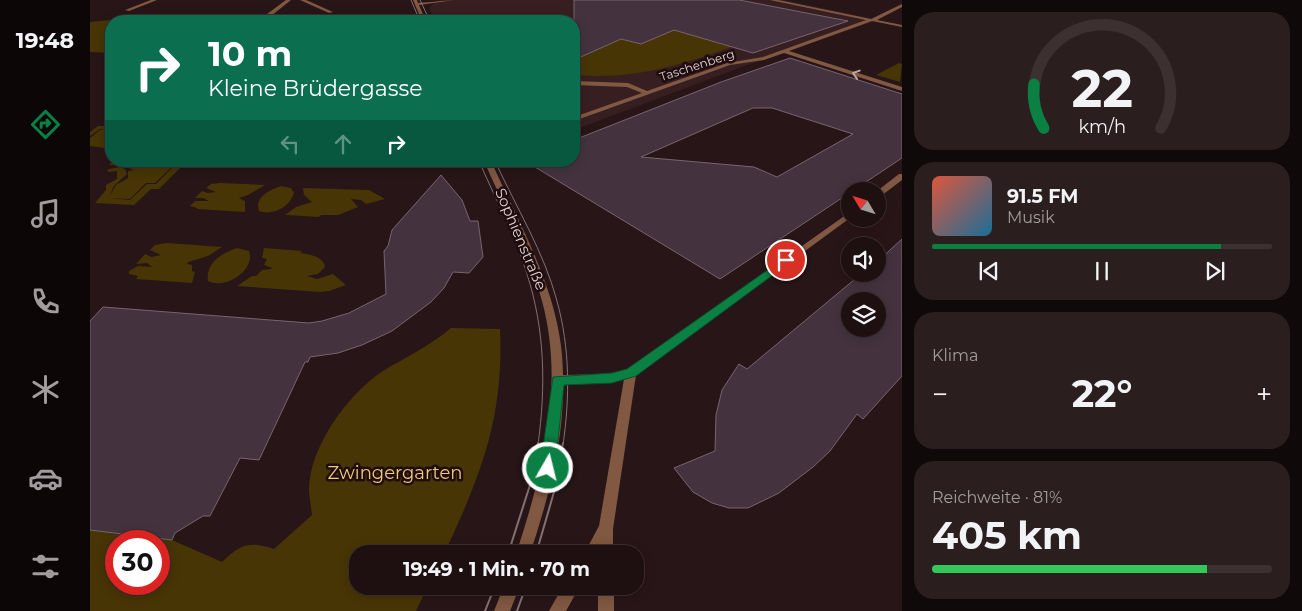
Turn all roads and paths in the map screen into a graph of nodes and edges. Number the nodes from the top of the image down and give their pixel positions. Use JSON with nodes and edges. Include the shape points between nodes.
{"nodes":[{"id":1,"x":155,"y":0,"type":"edge"},
{"id":2,"x":260,"y":0,"type":"edge"},
{"id":3,"x":267,"y":0,"type":"edge"},
{"id":4,"x":289,"y":0,"type":"edge"},
{"id":5,"x":302,"y":0,"type":"edge"},
{"id":6,"x":454,"y":0,"type":"edge"},
{"id":7,"x":772,"y":0,"type":"edge"},
{"id":8,"x":416,"y":2,"type":"edge"},
{"id":9,"x":902,"y":5,"type":"edge"},
{"id":10,"x":126,"y":10,"type":"dead end"},
{"id":11,"x":331,"y":12,"type":"dead end"},
{"id":12,"x":269,"y":15,"type":"dead end"},
{"id":13,"x":421,"y":15,"type":"edge"},
{"id":14,"x":871,"y":20,"type":"junction"},
{"id":15,"x":883,"y":22,"type":"junction"},
{"id":16,"x":902,"y":26,"type":"edge"},
{"id":17,"x":874,"y":27,"type":"dead end"},
{"id":18,"x":784,"y":51,"type":"junction"},
{"id":19,"x":805,"y":53,"type":"dead end"},
{"id":20,"x":580,"y":82,"type":"edge"},
{"id":21,"x":902,"y":88,"type":"edge"},
{"id":22,"x":647,"y":93,"type":"junction"},
{"id":23,"x":580,"y":117,"type":"edge"},
{"id":24,"x":490,"y":167,"type":"edge"},
{"id":25,"x":902,"y":176,"type":"edge"},
{"id":26,"x":886,"y":188,"type":"edge"},
{"id":27,"x":841,"y":221,"type":"edge"},
{"id":28,"x":631,"y":373,"type":"junction"},
{"id":29,"x":558,"y":380,"type":"junction"},
{"id":30,"x":606,"y":529,"type":"junction"},
{"id":31,"x":527,"y":545,"type":"edge"},
{"id":32,"x":596,"y":545,"type":"edge"},
{"id":33,"x":606,"y":545,"type":"edge"},
{"id":34,"x":508,"y":595,"type":"edge"},
{"id":35,"x":567,"y":595,"type":"edge"},
{"id":36,"x":606,"y":595,"type":"edge"},
{"id":37,"x":502,"y":611,"type":"edge"},
{"id":38,"x":557,"y":611,"type":"edge"},
{"id":39,"x":606,"y":611,"type":"edge"}],
"edges":[{"from":1,"to":10,"type":"street"},
{"from":2,"to":3,"type":"street"},
{"from":4,"to":12,"type":"street"},
{"from":5,"to":11,"type":"street"},
{"from":6,"to":8,"type":"street"},
{"from":7,"to":14,"type":"street"},
{"from":8,"to":13,"type":"street"},
{"from":9,"to":14,"type":"street","name":"Taschenberg"},
{"from":14,"to":15,"type":"street"},
{"from":14,"to":18,"type":"street","name":"Taschenberg"},
{"from":15,"to":16,"type":"street"},
{"from":15,"to":17,"type":"street"},
{"from":18,"to":19,"type":"street"},
{"from":21,"to":18,"type":"street","one_way":true},
{"from":18,"to":22,"type":"street","name":"Taschenberg","via":[[729,64]]},
{"from":20,"to":22,"type":"street","name":"Taschenberg","via":[[628,85]]},
{"from":22,"to":23,"type":"street","name":"Taschenberg"},
{"from":24,"to":29,"type":"street","name":"Sophienstraße","via":[[547,302]]},
{"from":25,"to":26,"type":"street"},
{"from":27,"to":28,"type":"street"},
{"from":28,"to":29,"type":"street","via":[[612,378]]},
{"from":28,"to":30,"type":"street"},
{"from":29,"to":31,"type":"street","name":"Sophienstraße","via":[[548,468]]},
{"from":30,"to":32,"type":"street"},
{"from":30,"to":33,"type":"street"},
{"from":34,"to":37,"type":"street"},
{"from":35,"to":38,"type":"street"},
{"from":36,"to":39,"type":"street"}]}
